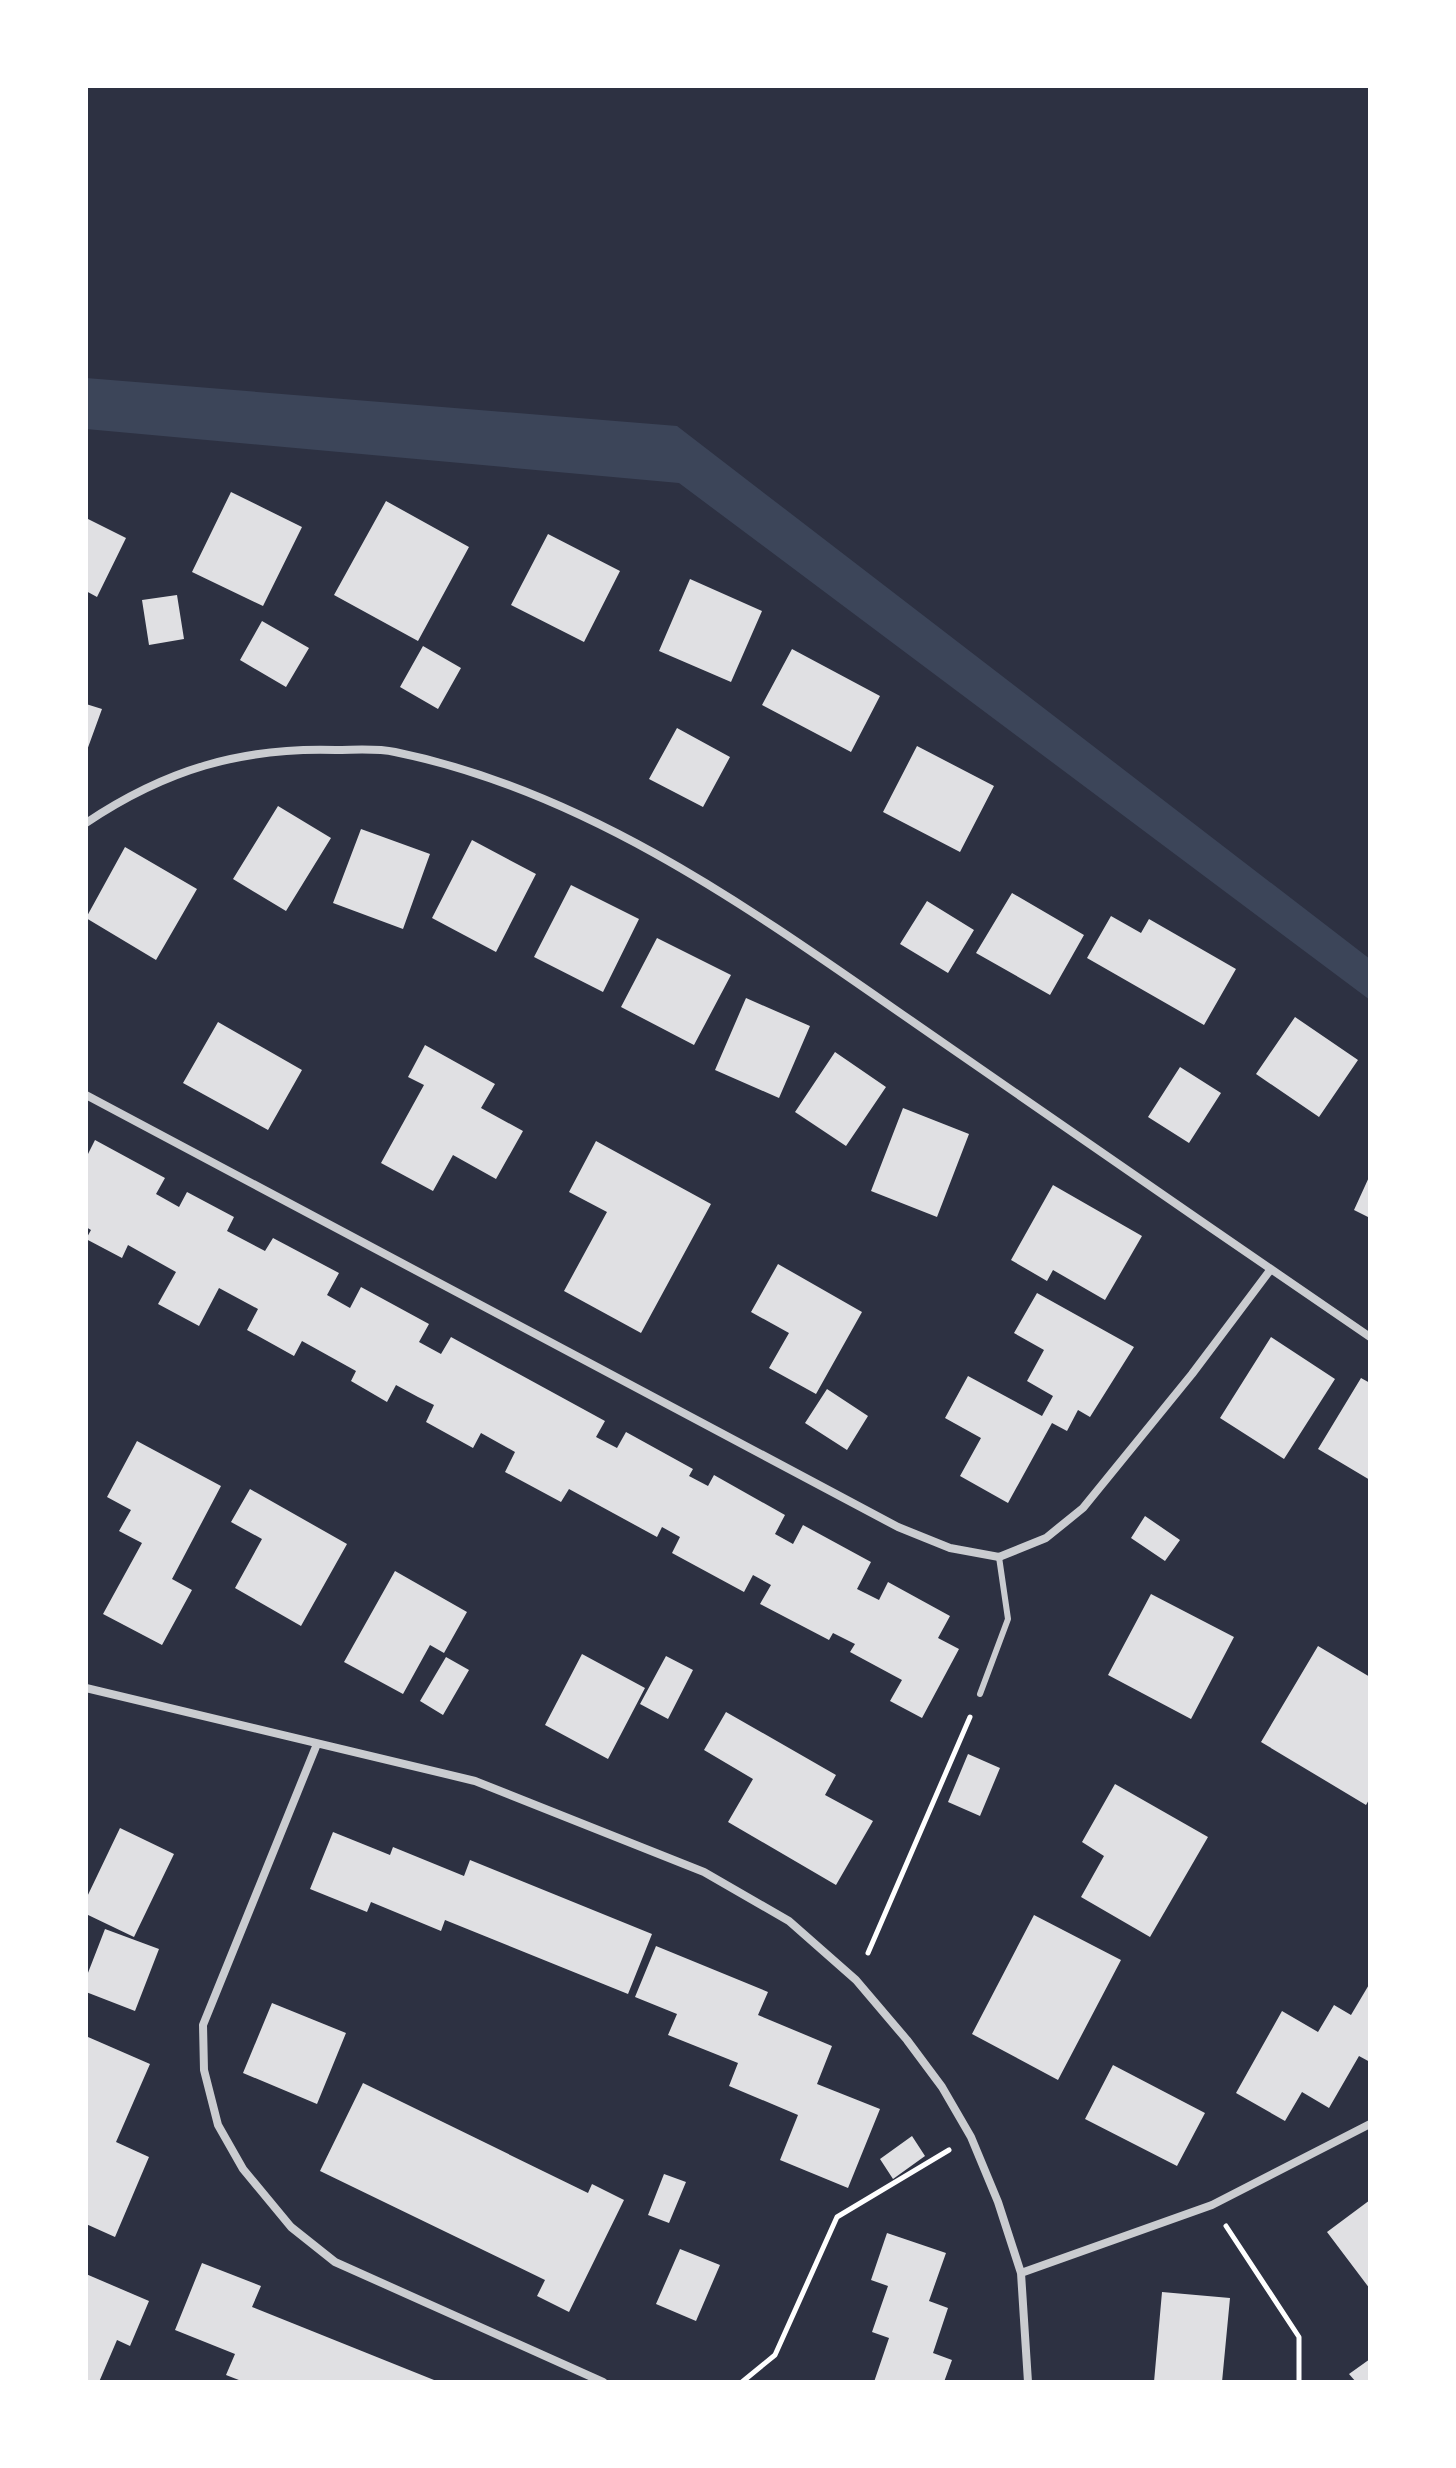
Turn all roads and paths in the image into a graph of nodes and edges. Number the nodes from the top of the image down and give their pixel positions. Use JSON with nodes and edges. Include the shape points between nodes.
{"nodes":[{"id":1,"x":86,"y":823,"type":"edge"},
{"id":2,"x":86,"y":1095,"type":"edge"},
{"id":3,"x":1271,"y":1269,"type":"junction"},
{"id":4,"x":1370,"y":1337,"type":"edge"},
{"id":5,"x":999,"y":1557,"type":"junction"},
{"id":6,"x":86,"y":1688,"type":"edge"},
{"id":7,"x":980,"y":1694,"type":"joint"},
{"id":8,"x":317,"y":1744,"type":"junction"},
{"id":9,"x":856,"y":1980,"type":"junction"},
{"id":10,"x":1370,"y":2124,"type":"edge"},
{"id":11,"x":971,"y":2137,"type":"junction"},
{"id":12,"x":1212,"y":2205,"type":"junction"},
{"id":13,"x":1021,"y":2273,"type":"junction"},
{"id":14,"x":603,"y":2382,"type":"edge"},
{"id":15,"x":742,"y":2382,"type":"edge"},
{"id":16,"x":1028,"y":2382,"type":"edge"},
{"id":17,"x":1299,"y":2382,"type":"edge"}],
"edges":[{"from":1,"to":3,"type":"street","via":[[131,793],[195,767],[282,748],[391,751],[486,776],[581,815],[682,869],[792,938]]},
{"from":2,"to":5,"type":"street","via":[[898,1527],[950,1548]]},
{"from":3,"to":4,"type":"street"},
{"from":3,"to":5,"type":"street","via":[[1083,1508],[1046,1538]]},
{"from":5,"to":7,"type":"lane","via":[[1008,1619]]},
{"from":6,"to":8,"type":"street"},
{"from":7,"to":9,"type":"path"},
{"from":8,"to":9,"type":"street","via":[[475,1781],[704,1872],[789,1921]]},
{"from":8,"to":14,"type":"street","via":[[203,2025],[204,2070],[218,2125],[243,2169],[291,2227],[335,2262]]},
{"from":9,"to":11,"type":"street","via":[[942,2087]]},
{"from":10,"to":12,"type":"street"},
{"from":11,"to":13,"type":"street"},
{"from":11,"to":15,"type":"path","via":[[837,2217],[775,2355]]},
{"from":12,"to":13,"type":"street"},
{"from":12,"to":17,"type":"path","via":[[1299,2337]]},
{"from":13,"to":16,"type":"street"}]}
